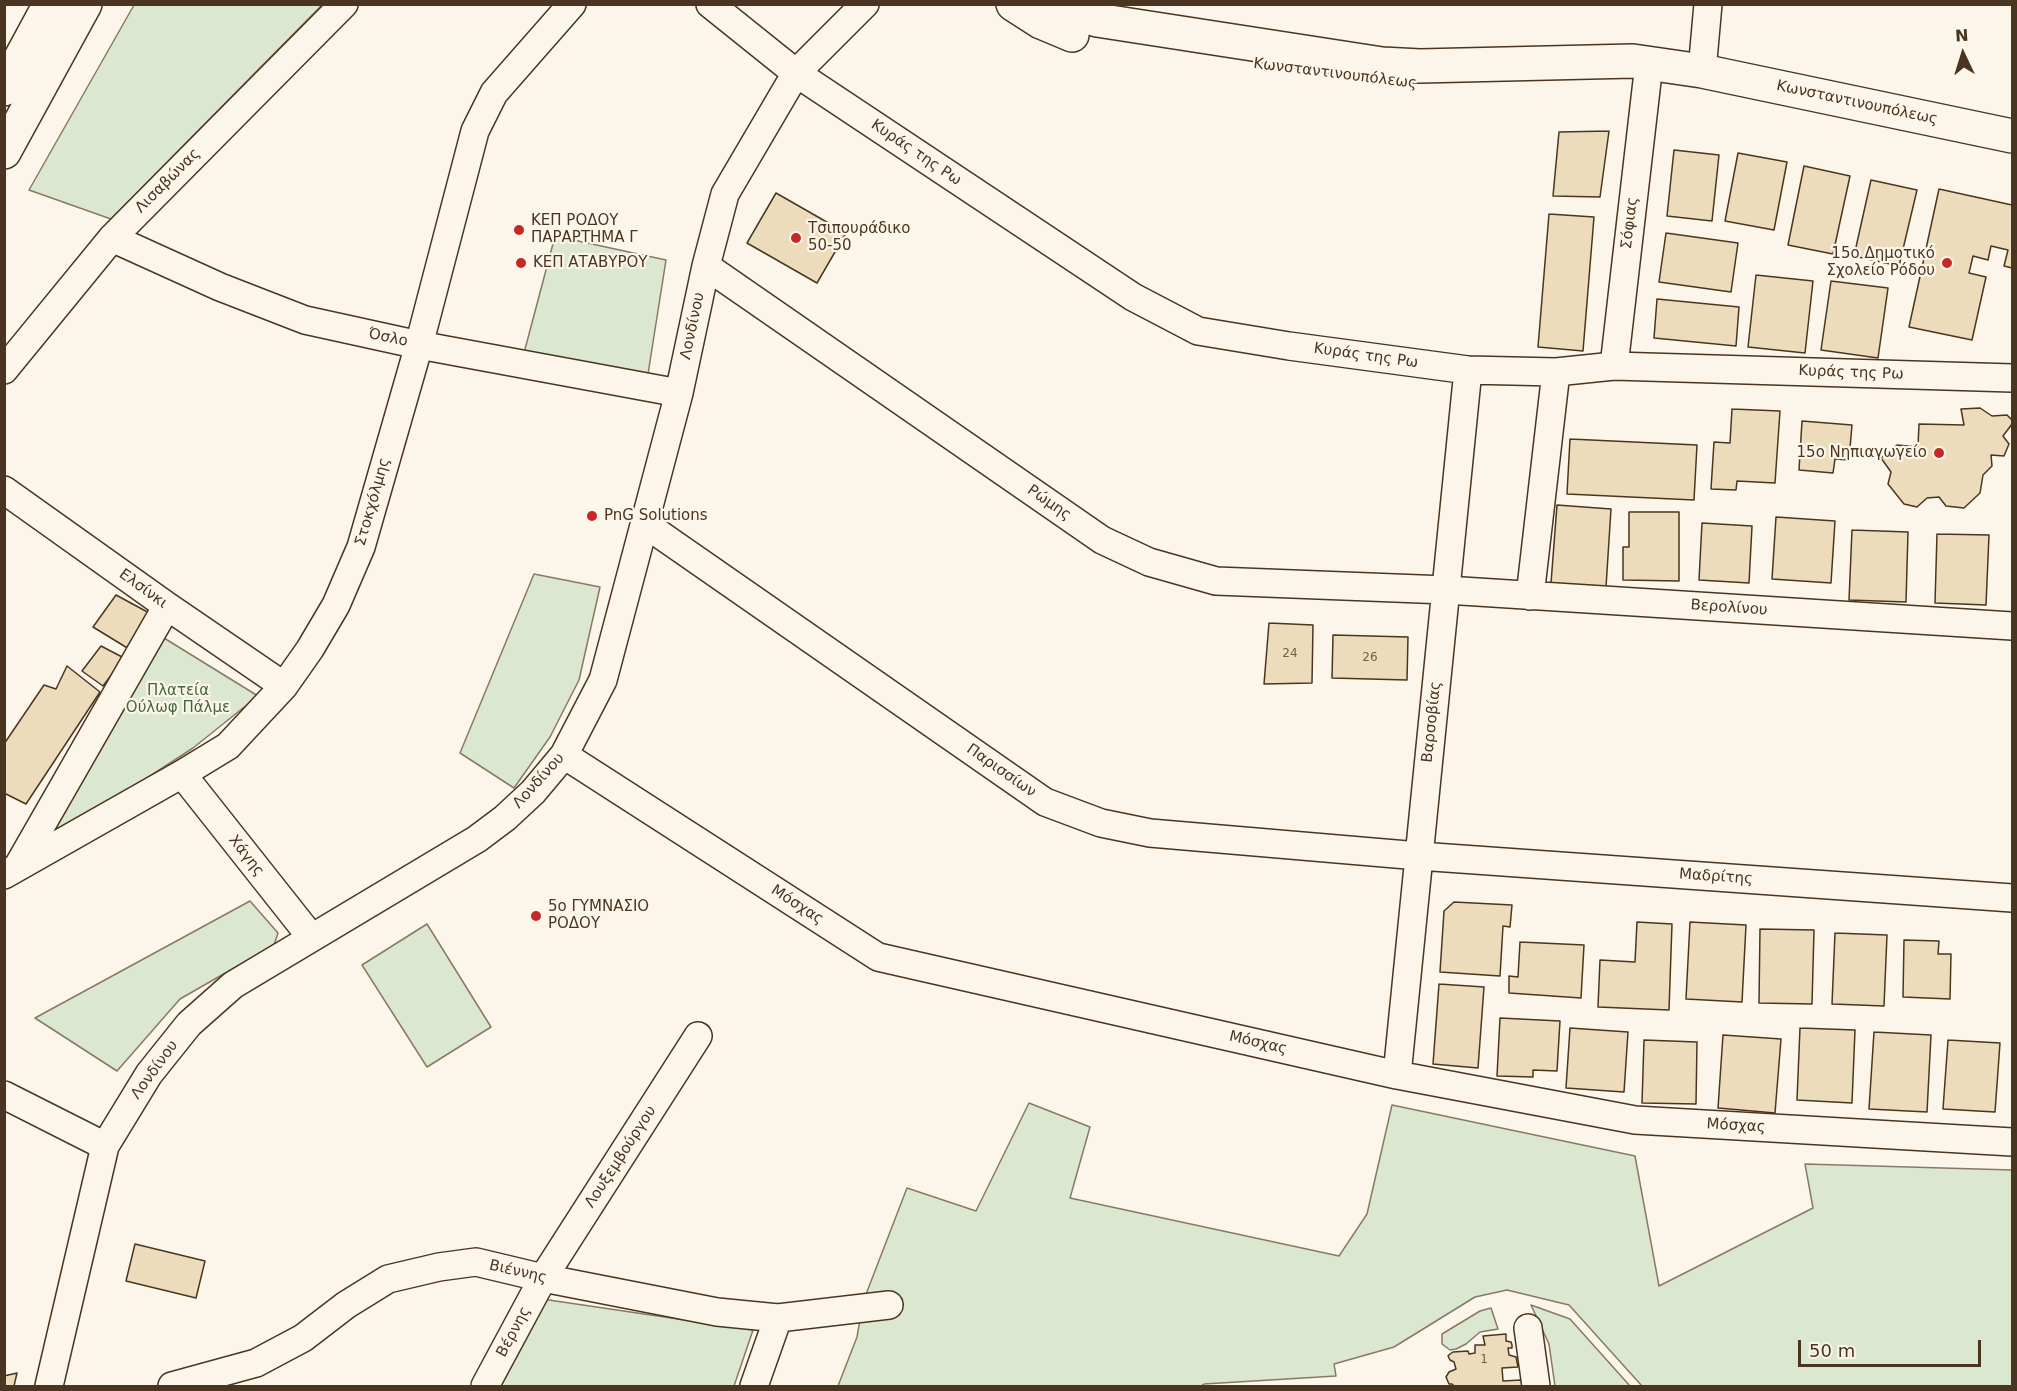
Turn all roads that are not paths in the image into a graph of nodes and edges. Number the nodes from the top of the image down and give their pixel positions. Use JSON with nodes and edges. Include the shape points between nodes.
{"nodes":[{"id":1,"x":50,"y":4,"type":"edge"},
{"id":2,"x":85,"y":4,"type":"edge"},
{"id":3,"x":344,"y":4,"type":"edge"},
{"id":4,"x":572,"y":4,"type":"edge"},
{"id":5,"x":710,"y":4,"type":"edge"},
{"id":6,"x":865,"y":4,"type":"edge"},
{"id":7,"x":1012,"y":4,"type":"edge"},
{"id":8,"x":1051,"y":4,"type":"edge"},
{"id":9,"x":1708,"y":4,"type":"edge"},
{"id":10,"x":1702,"y":71,"type":"junction"},
{"id":11,"x":796,"y":73,"type":"junction"},
{"id":12,"x":1647,"y":81,"type":"junction"},
{"id":13,"x":4,"y":88,"type":"edge"},
{"id":14,"x":2013,"y":136,"type":"edge"},
{"id":15,"x":4,"y":152,"type":"edge"},
{"id":16,"x":112,"y":238,"type":"junction"},
{"id":17,"x":706,"y":266,"type":"junction"},
{"id":18,"x":419,"y":345,"type":"junction"},
{"id":19,"x":1614,"y":366,"type":"junction"},
{"id":20,"x":4,"y":370,"type":"edge"},
{"id":21,"x":1468,"y":370,"type":"junction"},
{"id":22,"x":1556,"y":372,"type":"junction"},
{"id":23,"x":2013,"y":378,"type":"edge"},
{"id":24,"x":679,"y":393,"type":"junction"},
{"id":25,"x":4,"y":490,"type":"edge"},
{"id":26,"x":645,"y":524,"type":"junction"},
{"id":27,"x":1446,"y":590,"type":"junction"},
{"id":28,"x":1530,"y":596,"type":"junction"},
{"id":29,"x":166,"y":606,"type":"junction"},
{"id":30,"x":2013,"y":626,"type":"edge"},
{"id":31,"x":284,"y":686,"type":"junction"},
{"id":32,"x":564,"y":755,"type":"junction"},
{"id":33,"x":182,"y":774,"type":"junction"},
{"id":34,"x":1419,"y":856,"type":"junction"},
{"id":35,"x":11,"y":870,"type":"edge"},
{"id":36,"x":2013,"y":898,"type":"edge"},
{"id":37,"x":311,"y":938,"type":"junction"},
{"id":38,"x":698,"y":1036,"type":"dead end"},
{"id":39,"x":1397,"y":1075,"type":"junction"},
{"id":40,"x":4,"y":1095,"type":"edge"},
{"id":41,"x":2013,"y":1142,"type":"edge"},
{"id":42,"x":105,"y":1146,"type":"junction"},
{"id":43,"x":543,"y":1278,"type":"junction"},
{"id":44,"x":889,"y":1305,"type":"dead end"},
{"id":45,"x":778,"y":1318,"type":"junction"},
{"id":46,"x":1528,"y":1329,"type":"dead end"},
{"id":47,"x":49,"y":1386,"type":"edge"},
{"id":48,"x":172,"y":1386,"type":"edge"},
{"id":49,"x":485,"y":1386,"type":"edge"},
{"id":50,"x":754,"y":1386,"type":"edge"},
{"id":51,"x":1536,"y":1386,"type":"edge"}],
"edges":[{"from":1,"to":13,"type":"main road"},
{"from":2,"to":15,"type":"main road"},
{"from":3,"to":16,"type":"street","name":"Λισαβώνας"},
{"from":4,"to":18,"type":"street","name":"Στοκχόλμης","via":[[494,93],[475,131]]},
{"from":5,"to":11,"type":"street","name":"Κυράς της Ρω"},
{"from":6,"to":11,"type":"street","name":"Λονδίνου"},
{"from":7,"to":12,"type":"main road","name":"Κωνσταντινουπόλεως","via":[[1079,38],[1349,79],[1440,85]]},
{"from":8,"to":10,"type":"main road","name":"Κωνσταντινουπόλεως","via":[[1097,20],[1382,64],[1633,61]]},
{"from":9,"to":10,"type":"street"},
{"from":10,"to":12,"type":"main road","name":"Κωνσταντινουπόλεως"},
{"from":10,"to":14,"type":"main road","name":"Κωνσταντινουπόλεως"},
{"from":11,"to":17,"type":"street","name":"Λονδίνου","via":[[725,194]]},
{"from":11,"to":21,"type":"street","name":"Κυράς της Ρω","via":[[1132,297],[1198,331]]},
{"from":12,"to":19,"type":"street","name":"Σόφιας"},
{"from":16,"to":18,"type":"street","name":"Όσλο","via":[[305,320]]},
{"from":16,"to":20,"type":"street","name":"Λισαβώνας"},
{"from":17,"to":24,"type":"street","name":"Λονδίνου"},
{"from":17,"to":27,"type":"street","name":"Ρώμης","via":[[1102,540],[1149,562],[1216,581]]},
{"from":18,"to":24,"type":"street","name":"Όσλο"},
{"from":18,"to":31,"type":"street","name":"Στοκχόλμης","via":[[361,547],[336,606]]},
{"from":19,"to":22,"type":"street","name":"Κυράς της Ρω"},
{"from":19,"to":23,"type":"street","name":"Κυράς της Ρω"},
{"from":21,"to":22,"type":"street","name":"Κυράς της Ρω"},
{"from":21,"to":27,"type":"street","name":"Βαρσοβίας"},
{"from":22,"to":28,"type":"street"},
{"from":24,"to":26,"type":"street","name":"Λονδίνου"},
{"from":25,"to":29,"type":"street","name":"Ελσίνκι"},
{"from":26,"to":32,"type":"street","name":"Λονδίνου","via":[[603,680]]},
{"from":26,"to":34,"type":"street","name":"Παρισσίων","via":[[1045,802],[1101,823],[1149,833]]},
{"from":27,"to":28,"type":"street","name":"Βερολίνου"},
{"from":27,"to":34,"type":"street","name":"Βαρσοβίας"},
{"from":28,"to":30,"type":"street","name":"Βερολίνου"},
{"from":29,"to":31,"type":"street","name":"Ελσίνκι"},
{"from":29,"to":35,"type":"street"},
{"from":31,"to":33,"type":"street","name":"Στοκχόλμης","via":[[228,746]]},
{"from":32,"to":37,"type":"street","name":"Λονδίνου","via":[[533,792],[477,839]]},
{"from":32,"to":39,"type":"street","name":"Μόσχας","via":[[878,957]]},
{"from":33,"to":35,"type":"street","name":"Στοκχόλμης"},
{"from":33,"to":37,"type":"street","name":"Χάγης"},
{"from":34,"to":36,"type":"street","name":"Μαδρίτης"},
{"from":34,"to":39,"type":"street","name":"Βαρσοβίας"},
{"from":37,"to":42,"type":"street","name":"Λονδίνου","via":[[233,985],[189,1024],[149,1074]]},
{"from":38,"to":43,"type":"street","name":"Λουξεμβούργου"},
{"from":39,"to":41,"type":"street","name":"Μόσχας","via":[[1635,1120]]},
{"from":40,"to":42,"type":"street"},
{"from":42,"to":47,"type":"street","name":"Λονδίνου"},
{"from":43,"to":45,"type":"street","name":"Βιέννης","via":[[717,1312]]},
{"from":43,"to":48,"type":"street","name":"Βιέννης","via":[[476,1262],[439,1266],[388,1280],[346,1305],[303,1338],[256,1363]]},
{"from":43,"to":49,"type":"street","name":"Βέρνης"},
{"from":44,"to":45,"type":"street","name":"Βιέννης"},
{"from":45,"to":50,"type":"street"},
{"from":46,"to":51,"type":"street"}]}
